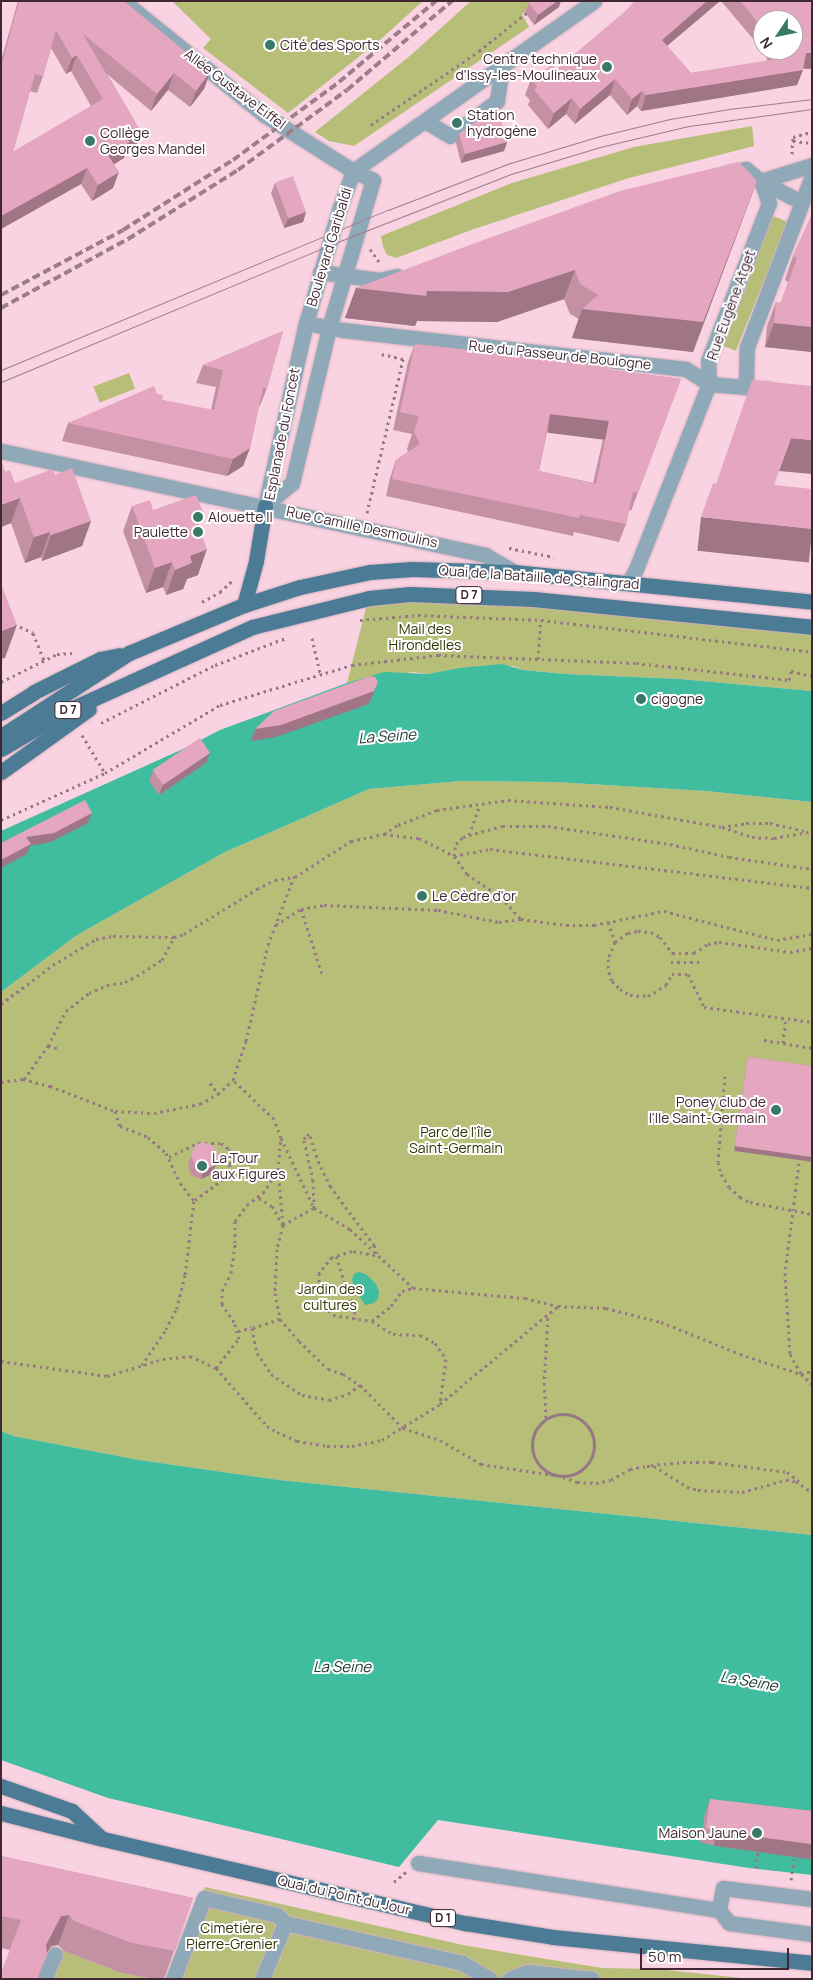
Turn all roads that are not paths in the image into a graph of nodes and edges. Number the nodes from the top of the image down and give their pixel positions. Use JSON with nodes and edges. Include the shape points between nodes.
{"nodes":[{"id":1,"x":123,"y":1,"type":"edge"},
{"id":2,"x":594,"y":1,"type":"edge"},
{"id":3,"x":502,"y":66,"type":"junction"},
{"id":4,"x":425,"y":121,"type":"junction"},
{"id":5,"x":380,"y":153,"type":"junction"},
{"id":6,"x":812,"y":165,"type":"edge"},
{"id":7,"x":353,"y":171,"type":"junction"},
{"id":8,"x":716,"y":175,"type":"edge"},
{"id":9,"x":812,"y":176,"type":"edge"},
{"id":10,"x":373,"y":180,"type":"junction"},
{"id":11,"x":761,"y":181,"type":"junction"},
{"id":12,"x":801,"y":202,"type":"junction"},
{"id":13,"x":320,"y":272,"type":"junction"},
{"id":14,"x":410,"y":272,"type":"edge"},
{"id":15,"x":343,"y":277,"type":"junction"},
{"id":16,"x":306,"y":323,"type":"junction"},
{"id":17,"x":329,"y":328,"type":"junction"},
{"id":18,"x":709,"y":384,"type":"junction"},
{"id":19,"x":746,"y":386,"type":"junction"},
{"id":20,"x":786,"y":391,"type":"edge"},
{"id":21,"x":1,"y":451,"type":"edge"},
{"id":22,"x":265,"y":506,"type":"junction"},
{"id":23,"x":514,"y":572,"type":"junction"},
{"id":24,"x":628,"y":583,"type":"junction"},
{"id":25,"x":812,"y":602,"type":"edge"},
{"id":26,"x":244,"y":605,"type":"junction"},
{"id":27,"x":812,"y":627,"type":"edge"},
{"id":28,"x":129,"y":653,"type":"junction"},
{"id":29,"x":139,"y":677,"type":"junction"},
{"id":30,"x":1,"y":713,"type":"edge"},
{"id":31,"x":1,"y":736,"type":"edge"},
{"id":32,"x":1,"y":749,"type":"edge"},
{"id":33,"x":1,"y":772,"type":"edge"},
{"id":34,"x":1,"y":1786,"type":"edge"},
{"id":35,"x":6,"y":1816,"type":"edge"},
{"id":36,"x":102,"y":1839,"type":"junction"},
{"id":37,"x":418,"y":1862,"type":"dead end"},
{"id":38,"x":812,"y":1899,"type":"edge"},
{"id":39,"x":719,"y":1910,"type":"junction"},
{"id":40,"x":285,"y":1923,"type":"junction"},
{"id":41,"x":812,"y":1934,"type":"edge"},
{"id":42,"x":54,"y":1954,"type":"edge"},
{"id":43,"x":812,"y":1963,"type":"edge"},
{"id":44,"x":44,"y":1979,"type":"edge"},
{"id":45,"x":174,"y":1979,"type":"edge"},
{"id":46,"x":262,"y":1979,"type":"edge"},
{"id":47,"x":490,"y":1979,"type":"edge"},
{"id":48,"x":510,"y":1979,"type":"edge"},
{"id":49,"x":592,"y":1979,"type":"edge"}],
"edges":[{"from":1,"to":7,"type":"street","name":"Allée Gustave Eiffel","via":[[263,114]]},
{"from":2,"to":3,"type":"street","name":"Boulevard Garibaldi"},
{"from":3,"to":4,"type":"street","name":"Boulevard Garibaldi"},
{"from":3,"to":4,"type":"street","via":[[497,101],[450,136]]},
{"from":4,"to":5,"type":"street","name":"Boulevard Garibaldi"},
{"from":5,"to":7,"type":"street","name":"Boulevard Garibaldi"},
{"from":5,"to":10,"type":"street","name":"Boulevard Garibaldi"},
{"from":6,"to":11,"type":"street"},
{"from":7,"to":10,"type":"street","name":"Boulevard Garibaldi"},
{"from":7,"to":13,"type":"street","name":"Boulevard Garibaldi"},
{"from":8,"to":11,"type":"street","via":[[746,169]]},
{"from":9,"to":12,"type":"street"},
{"from":10,"to":15,"type":"street","name":"Boulevard Garibaldi"},
{"from":11,"to":12,"type":"street"},
{"from":11,"to":18,"type":"street","name":"Rue Eugène Atget","via":[[769,203],[708,362]]},
{"from":12,"to":19,"type":"street","via":[[747,346]]},
{"from":13,"to":15,"type":"street"},
{"from":13,"to":16,"type":"street","name":"Boulevard Garibaldi"},
{"from":14,"to":15,"type":"street","via":[[387,279]]},
{"from":15,"to":17,"type":"street","name":"Boulevard Garibaldi"},
{"from":16,"to":17,"type":"street","name":"Rue du Passeur de Boulogne"},
{"from":16,"to":22,"type":"street","name":"Esplanade du Foncet"},
{"from":17,"to":18,"type":"street","name":"Rue du Passeur de Boulogne","via":[[686,369]]},
{"from":17,"to":22,"type":"street","name":"Esplanade du Foncet","via":[[292,483]]},
{"from":18,"to":19,"type":"street"},
{"from":18,"to":24,"type":"street","name":"Rue Eugène Atget"},
{"from":19,"to":20,"type":"street"},
{"from":21,"to":22,"type":"street","name":"Rue Camille Desmoulins"},
{"from":22,"to":23,"type":"street","name":"Rue Camille Desmoulins","via":[[485,555]]},
{"from":22,"to":26,"type":"main road","via":[[256,561]]},
{"from":23,"to":24,"type":"main road","name":"Quai de la Bataille de Stalingrad","number":"D 7"},
{"from":23,"to":26,"type":"main road","name":"Quai de la Bataille de Stalingrad","number":"D 7","via":[[412,568],[370,572],[300,587]]},
{"from":24,"to":25,"type":"main road","name":"Quai de la Bataille de Stalingrad","number":"D 7"},
{"from":26,"to":28,"type":"main road","name":"Quai de la Bataille de Stalingrad","number":"D 7"},
{"from":27,"to":29,"type":"main road","name":"Quai de la Bataille de Stalingrad","number":"D 7","via":[[543,600],[410,594],[369,598],[252,627]]},
{"from":28,"to":30,"type":"main road","via":[[100,659],[34,692]]},
{"from":28,"to":31,"type":"main road","number":"D 7"},
{"from":29,"to":32,"type":"main road","number":"D 7","via":[[64,712]]},
{"from":29,"to":33,"type":"main road","via":[[72,720]]},
{"from":34,"to":36,"type":"main road","via":[[72,1811]]},
{"from":35,"to":36,"type":"main road","name":"Quai du Point du Jour","number":"D 1"},
{"from":36,"to":43,"type":"main road","name":"Quai du Point du Jour","number":"D 1","via":[[465,1923],[553,1936]]},
{"from":37,"to":39,"type":"street"},
{"from":38,"to":39,"type":"street","via":[[723,1888]]},
{"from":39,"to":41,"type":"street","via":[[729,1924]]},
{"from":40,"to":45,"type":"street","via":[[277,1915],[204,1898]]},
{"from":40,"to":46,"type":"street"},
{"from":40,"to":47,"type":"street","via":[[462,1963]]},
{"from":42,"to":44,"type":"street"},
{"from":48,"to":49,"type":"street","via":[[527,1972]]}]}
